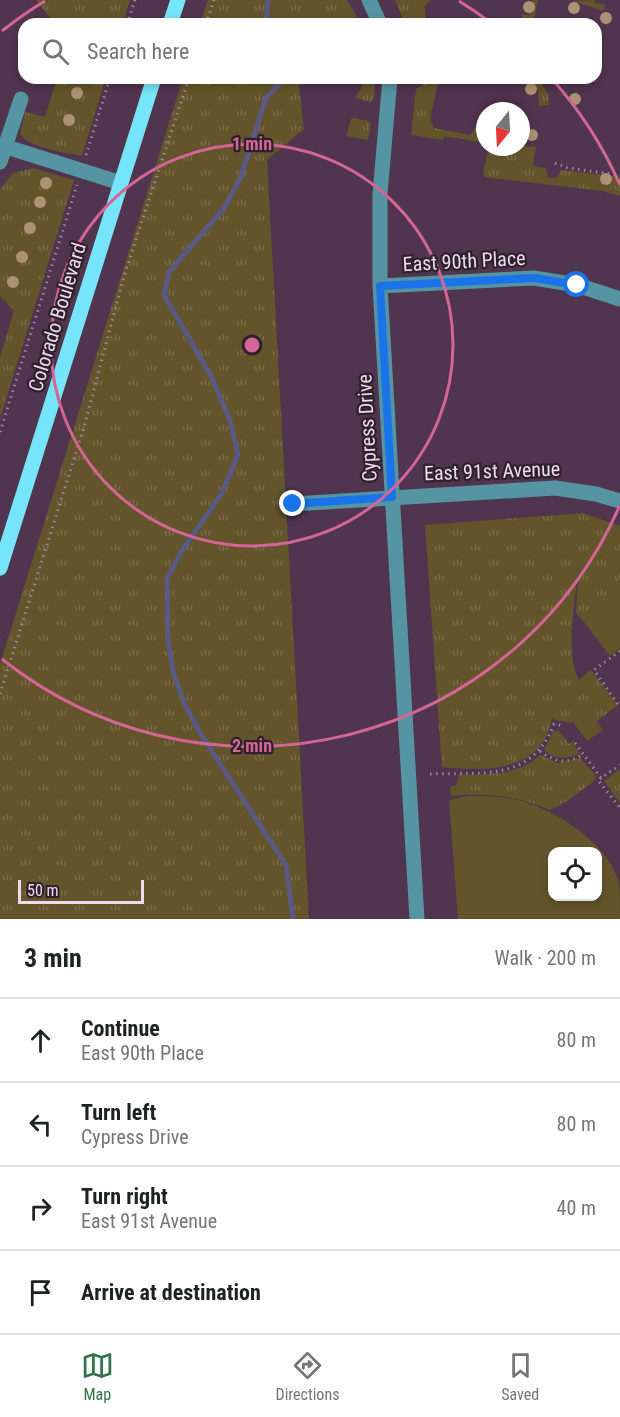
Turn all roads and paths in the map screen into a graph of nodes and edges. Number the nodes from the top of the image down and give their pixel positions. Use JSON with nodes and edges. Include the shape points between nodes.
{"nodes":[{"id":1,"x":135,"y":0,"type":"edge"},
{"id":2,"x":178,"y":0,"type":"edge"},
{"id":3,"x":214,"y":0,"type":"edge"},
{"id":4,"x":369,"y":0,"type":"edge"},
{"id":5,"x":129,"y":18,"type":"edge"},
{"id":6,"x":172,"y":18,"type":"edge"},
{"id":7,"x":208,"y":18,"type":"edge"},
{"id":8,"x":377,"y":18,"type":"edge"},
{"id":9,"x":108,"y":84,"type":"edge"},
{"id":10,"x":151,"y":84,"type":"edge"},
{"id":11,"x":187,"y":84,"type":"edge"},
{"id":12,"x":389,"y":84,"type":"edge"},
{"id":13,"x":21,"y":99,"type":"dead end"},
{"id":14,"x":3,"y":146,"type":"edge"},
{"id":15,"x":88,"y":149,"type":"dead end"},
{"id":16,"x":0,"y":162,"type":"edge"},
{"id":17,"x":555,"y":163,"type":"dead end"},
{"id":18,"x":620,"y":175,"type":"edge"},
{"id":19,"x":77,"y":183,"type":"dead end"},
{"id":20,"x":121,"y":183,"type":"junction"},
{"id":21,"x":380,"y":286,"type":"junction"},
{"id":22,"x":620,"y":299,"type":"edge"},
{"id":23,"x":0,"y":432,"type":"edge"},
{"id":24,"x":392,"y":497,"type":"junction"},
{"id":25,"x":620,"y":501,"type":"edge"},
{"id":26,"x":293,"y":504,"type":"dead end"},
{"id":27,"x":0,"y":568,"type":"edge"},
{"id":28,"x":620,"y":651,"type":"edge"},
{"id":29,"x":0,"y":694,"type":"edge"},
{"id":30,"x":620,"y":707,"type":"edge"},
{"id":31,"x":564,"y":726,"type":"dead end"},
{"id":32,"x":575,"y":743,"type":"dead end"},
{"id":33,"x":540,"y":751,"type":"junction"},
{"id":34,"x":583,"y":754,"type":"junction"},
{"id":35,"x":620,"y":765,"type":"edge"},
{"id":36,"x":430,"y":774,"type":"dead end"},
{"id":37,"x":601,"y":778,"type":"junction"},
{"id":38,"x":620,"y":808,"type":"edge"},
{"id":39,"x":417,"y":919,"type":"edge"}],
"edges":[{"from":1,"to":5,"type":"path"},
{"from":2,"to":6,"type":"main road"},
{"from":3,"to":7,"type":"path"},
{"from":4,"to":8,"type":"street"},
{"from":9,"to":15,"type":"path"},
{"from":10,"to":20,"type":"main road","name":"Colorado Boulevard"},
{"from":11,"to":29,"type":"path","via":[[124,276],[84,427]]},
{"from":12,"to":21,"type":"street","name":"Cypress Drive","via":[[380,194]]},
{"from":13,"to":14,"type":"street"},
{"from":14,"to":16,"type":"street"},
{"from":14,"to":20,"type":"street"},
{"from":17,"to":18,"type":"path"},
{"from":19,"to":23,"type":"path"},
{"from":20,"to":27,"type":"main road","name":"Colorado Boulevard"},
{"from":21,"to":22,"type":"street","name":"East 90th Place","via":[[534,278],[577,285]]},
{"from":21,"to":24,"type":"street","name":"Cypress Drive"},
{"from":24,"to":25,"type":"street","name":"East 91st Avenue","via":[[555,488]]},
{"from":24,"to":26,"type":"street","name":"East 91st Avenue"},
{"from":24,"to":39,"type":"street","name":"Cypress Drive"},
{"from":28,"to":30,"type":"path","via":[[594,670]]},
{"from":31,"to":33,"type":"path","via":[[554,724]]},
{"from":32,"to":34,"type":"path"},
{"from":33,"to":34,"type":"path","via":[[552,760],[564,761]]},
{"from":33,"to":36,"type":"path","via":[[525,764],[509,770]]},
{"from":34,"to":37,"type":"path"},
{"from":35,"to":37,"type":"path"},
{"from":37,"to":38,"type":"path","via":[[598,780]]}]}
